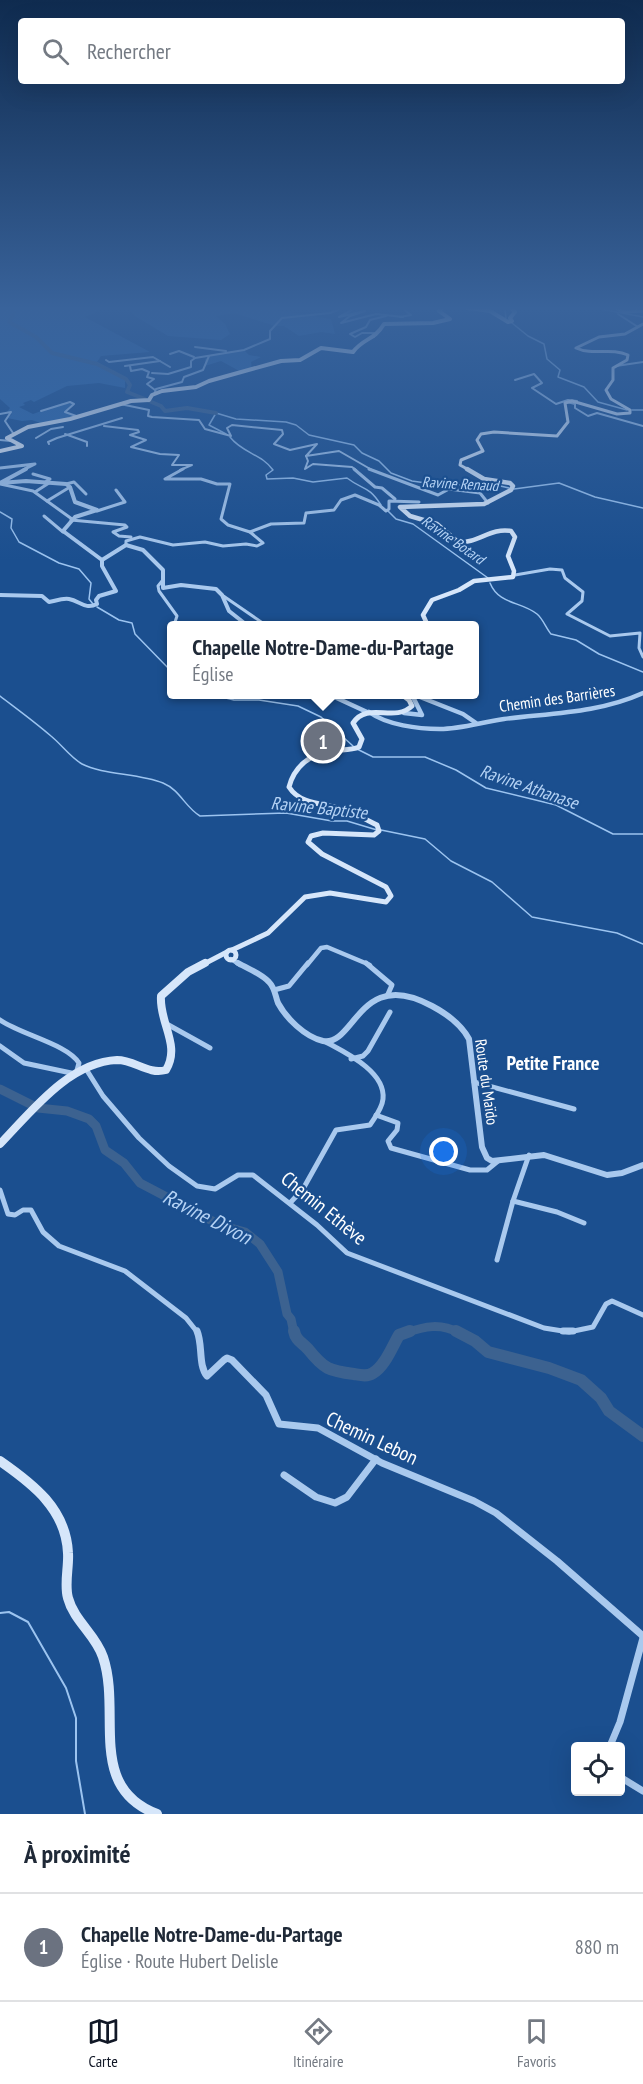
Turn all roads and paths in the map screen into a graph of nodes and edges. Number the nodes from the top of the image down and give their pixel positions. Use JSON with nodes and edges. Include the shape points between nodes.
{"nodes":[{"id":1,"x":154,"y":392,"type":"edge"},
{"id":2,"x":535,"y":392,"type":"edge"},
{"id":3,"x":607,"y":392,"type":"edge"},
{"id":4,"x":577,"y":401,"type":"junction"},
{"id":5,"x":567,"y":402,"type":"junction"},
{"id":6,"x":120,"y":404,"type":"junction"},
{"id":7,"x":41,"y":411,"type":"dead end"},
{"id":8,"x":0,"y":414,"type":"edge"},
{"id":9,"x":79,"y":417,"type":"junction"},
{"id":10,"x":122,"y":418,"type":"dead end"},
{"id":11,"x":59,"y":421,"type":"junction"},
{"id":12,"x":104,"y":426,"type":"junction"},
{"id":13,"x":643,"y":426,"type":"edge"},
{"id":14,"x":63,"y":427,"type":"junction"},
{"id":15,"x":66,"y":433,"type":"junction"},
{"id":16,"x":13,"y":434,"type":"junction"},
{"id":17,"x":36,"y":438,"type":"dead end"},
{"id":18,"x":0,"y":440,"type":"edge"},
{"id":19,"x":12,"y":441,"type":"junction"},
{"id":20,"x":49,"y":444,"type":"dead end"},
{"id":21,"x":87,"y":446,"type":"dead end"},
{"id":22,"x":0,"y":451,"type":"edge"},
{"id":23,"x":306,"y":456,"type":"junction"},
{"id":24,"x":0,"y":468,"type":"edge"},
{"id":25,"x":33,"y":474,"type":"dead end"},
{"id":26,"x":44,"y":483,"type":"junction"},
{"id":27,"x":49,"y":483,"type":"junction"},
{"id":28,"x":0,"y":484,"type":"edge"},
{"id":29,"x":68,"y":485,"type":"junction"},
{"id":30,"x":116,"y":490,"type":"dead end"},
{"id":31,"x":35,"y":492,"type":"junction"},
{"id":32,"x":86,"y":494,"type":"dead end"},
{"id":33,"x":47,"y":501,"type":"junction"},
{"id":34,"x":419,"y":502,"type":"junction"},
{"id":35,"x":488,"y":503,"type":"junction"},
{"id":36,"x":434,"y":505,"type":"junction"},
{"id":37,"x":97,"y":511,"type":"junction"},
{"id":38,"x":44,"y":516,"type":"dead end"},
{"id":39,"x":71,"y":520,"type":"junction"},
{"id":40,"x":63,"y":532,"type":"junction"},
{"id":41,"x":250,"y":532,"type":"junction"},
{"id":42,"x":133,"y":538,"type":"junction"},
{"id":43,"x":126,"y":545,"type":"junction"},
{"id":44,"x":102,"y":560,"type":"junction"},
{"id":45,"x":514,"y":574,"type":"junction"},
{"id":46,"x":162,"y":581,"type":"junction"},
{"id":47,"x":0,"y":595,"type":"edge"},
{"id":48,"x":222,"y":595,"type":"junction"},
{"id":49,"x":176,"y":621,"type":"edge"},
{"id":50,"x":242,"y":621,"type":"edge"},
{"id":51,"x":260,"y":621,"type":"edge"},
{"id":52,"x":426,"y":621,"type":"edge"},
{"id":53,"x":643,"y":657,"type":"edge"},
{"id":54,"x":643,"y":693,"type":"edge"},
{"id":55,"x":339,"y":699,"type":"edge"},
{"id":56,"x":406,"y":699,"type":"edge"},
{"id":57,"x":415,"y":699,"type":"edge"},
{"id":58,"x":424,"y":699,"type":"edge"},
{"id":59,"x":368,"y":712,"type":"junction"},
{"id":60,"x":404,"y":712,"type":"junction"},
{"id":61,"x":476,"y":723,"type":"junction"},
{"id":62,"x":232,"y":956,"type":"junction"},
{"id":63,"x":274,"y":990,"type":"junction"},
{"id":64,"x":388,"y":994,"type":"junction"},
{"id":65,"x":390,"y":1012,"type":"dead end"},
{"id":66,"x":0,"y":1020,"type":"edge"},
{"id":67,"x":162,"y":1022,"type":"junction"},
{"id":68,"x":324,"y":1041,"type":"junction"},
{"id":69,"x":0,"y":1046,"type":"edge"},
{"id":70,"x":210,"y":1048,"type":"dead end"},
{"id":71,"x":351,"y":1059,"type":"junction"},
{"id":72,"x":86,"y":1069,"type":"junction"},
{"id":73,"x":76,"y":1074,"type":"junction"},
{"id":74,"x":474,"y":1082,"type":"junction"},
{"id":75,"x":574,"y":1109,"type":"dead end"},
{"id":76,"x":376,"y":1115,"type":"junction"},
{"id":77,"x":0,"y":1144,"type":"edge"},
{"id":78,"x":529,"y":1155,"type":"junction"},
{"id":79,"x":498,"y":1161,"type":"junction"},
{"id":80,"x":643,"y":1165,"type":"edge"},
{"id":81,"x":0,"y":1190,"type":"edge"},
{"id":82,"x":513,"y":1201,"type":"junction"},
{"id":83,"x":290,"y":1203,"type":"junction"},
{"id":84,"x":584,"y":1223,"type":"dead end"},
{"id":85,"x":497,"y":1260,"type":"dead end"},
{"id":86,"x":643,"y":1315,"type":"edge"},
{"id":87,"x":376,"y":1460,"type":"junction"},
{"id":88,"x":0,"y":1461,"type":"edge"},
{"id":89,"x":284,"y":1475,"type":"dead end"},
{"id":90,"x":643,"y":1637,"type":"edge"},
{"id":91,"x":612,"y":1742,"type":"edge"},
{"id":92,"x":625,"y":1780,"type":"edge"},
{"id":93,"x":643,"y":1791,"type":"edge"},
{"id":94,"x":157,"y":1814,"type":"edge"}],
"edges":[{"from":1,"to":6,"type":"main road","via":[[149,399]]},
{"from":2,"to":4,"type":"street","via":[[555,404]]},
{"from":3,"to":4,"type":"main road","via":[[611,399],[630,411],[617,414]]},
{"from":4,"to":5,"type":"main road"},
{"from":5,"to":13,"type":"street","via":[[588,416],[597,413]]},
{"from":5,"to":35,"type":"main road","via":[[564,407],[569,421],[559,435],[487,432],[477,438],[482,453],[461,460],[460,465],[479,477],[510,483],[511,489]]},
{"from":6,"to":9,"type":"main road"},
{"from":6,"to":23,"type":"street","via":[[145,408],[152,417],[199,420],[205,429],[229,436],[227,428],[232,425],[282,430],[274,445],[290,450],[317,445]]},
{"from":7,"to":9,"type":"street","via":[[70,402],[74,404],[65,412]]},
{"from":8,"to":16,"type":"street","via":[[12,414],[5,421]]},
{"from":9,"to":11,"type":"main road"},
{"from":10,"to":12,"type":"street"},
{"from":11,"to":14,"type":"street"},
{"from":11,"to":16,"type":"main road"},
{"from":12,"to":15,"type":"street"},
{"from":12,"to":41,"type":"street","via":[[138,430],[130,435],[146,440],[131,447],[179,454],[172,465],[192,465],[165,479],[230,484],[220,519]]},
{"from":14,"to":15,"type":"street"},
{"from":14,"to":17,"type":"street"},
{"from":15,"to":20,"type":"street"},
{"from":15,"to":21,"type":"street","via":[[87,442]]},
{"from":16,"to":19,"type":"main road","via":[[7,438]]},
{"from":18,"to":19,"type":"street"},
{"from":19,"to":22,"type":"main road","via":[[23,445]]},
{"from":23,"to":34,"type":"street","via":[[305,469],[313,464],[352,467],[391,497]]},
{"from":23,"to":35,"type":"street","via":[[339,451],[390,480],[438,495],[449,489],[480,493]]},
{"from":24,"to":28,"type":"street","via":[[36,465],[3,479]]},
{"from":25,"to":26,"type":"street","via":[[50,479]]},
{"from":26,"to":27,"type":"street"},
{"from":26,"to":28,"type":"street"},
{"from":27,"to":29,"type":"street"},
{"from":27,"to":31,"type":"street"},
{"from":28,"to":31,"type":"street"},
{"from":29,"to":32,"type":"street","via":[[74,482]]},
{"from":29,"to":33,"type":"street"},
{"from":29,"to":37,"type":"street","via":[[75,502]]},
{"from":30,"to":37,"type":"street","via":[[126,501]]},
{"from":31,"to":33,"type":"street"},
{"from":33,"to":39,"type":"street"},
{"from":34,"to":36,"type":"street"},
{"from":34,"to":41,"type":"street","via":[[388,501],[386,511],[380,504],[352,495],[341,500],[334,510],[306,513],[304,523],[274,522]]},
{"from":35,"to":36,"type":"main road"},
{"from":36,"to":45,"type":"main road","via":[[400,508],[438,525],[459,543],[500,529],[511,531],[515,537],[508,556]]},
{"from":37,"to":39,"type":"street"},
{"from":38,"to":40,"type":"street"},
{"from":39,"to":40,"type":"street"},
{"from":39,"to":42,"type":"street","via":[[125,525],[113,532]]},
{"from":40,"to":44,"type":"street"},
{"from":41,"to":42,"type":"street","via":[[262,544],[173,545]]},
{"from":42,"to":43,"type":"street"},
{"from":43,"to":44,"type":"street"},
{"from":43,"to":46,"type":"street","via":[[143,550],[160,565]]},
{"from":44,"to":47,"type":"street","via":[[116,591],[99,596],[93,607],[68,599],[49,602],[42,596]]},
{"from":45,"to":52,"type":"main road","via":[[508,579],[474,581],[432,600],[423,615]]},
{"from":45,"to":53,"type":"street","via":[[562,570],[565,578],[583,592],[582,601],[567,614],[610,636],[640,633]]},
{"from":46,"to":48,"type":"street","via":[[163,588],[198,586],[216,589]]},
{"from":46,"to":49,"type":"street","via":[[159,591],[177,616]]},
{"from":48,"to":50,"type":"street","via":[[229,611]]},
{"from":48,"to":51,"type":"street"},
{"from":54,"to":61,"type":"street","name":"Chemin des Barrières","via":[[612,705]]},
{"from":55,"to":59,"type":"street","name":"Chemin des Barrières"},
{"from":56,"to":60,"type":"main road","via":[[411,704]]},
{"from":57,"to":60,"type":"street","via":[[423,715]]},
{"from":58,"to":61,"type":"street","via":[[466,715]]},
{"from":59,"to":60,"type":"main road"},
{"from":59,"to":61,"type":"street","name":"Chemin des Barrières","via":[[428,728]]},
{"from":59,"to":62,"type":"main road","via":[[353,721],[362,739],[359,747],[330,750],[305,761],[294,772],[290,788],[301,799],[349,811],[377,825],[379,831],[374,835],[323,833],[311,836],[308,842],[322,854],[386,886],[392,896],[382,902],[330,893],[305,897],[268,933]]},
{"from":62,"to":63,"type":"street","via":[[268,981]]},
{"from":62,"to":67,"type":"main road","via":[[217,956],[166,990],[159,1004]]},
{"from":63,"to":64,"type":"street","via":[[289,986],[327,946],[370,964],[392,985]]},
{"from":63,"to":68,"type":"street","via":[[288,1016],[300,1028]]},
{"from":64,"to":68,"type":"street","via":[[365,1005],[339,1035]]},
{"from":64,"to":74,"type":"street","name":"Route du Maïdo","via":[[416,998],[461,1025],[469,1039]]},
{"from":65,"to":71,"type":"street","via":[[368,1051]]},
{"from":66,"to":73,"type":"street","via":[[14,1030],[73,1053],[79,1063]]},
{"from":67,"to":70,"type":"street"},
{"from":67,"to":72,"type":"main road","via":[[174,1049],[166,1070],[153,1072],[121,1060]]},
{"from":68,"to":71,"type":"street"},
{"from":69,"to":73,"type":"street","via":[[24,1063]]},
{"from":71,"to":76,"type":"street","via":[[380,1082],[383,1100]]},
{"from":72,"to":73,"type":"main road"},
{"from":72,"to":83,"type":"street","name":"Chemin Ethève","via":[[106,1100],[182,1179],[207,1190],[216,1189],[243,1172],[267,1183]]},
{"from":73,"to":77,"type":"main road"},
{"from":74,"to":75,"type":"street"},
{"from":74,"to":79,"type":"street","name":"Route du Maïdo","via":[[484,1154]]},
{"from":76,"to":79,"type":"street","via":[[398,1123],[388,1141],[391,1148],[470,1170],[486,1170]]},
{"from":76,"to":83,"type":"street","via":[[366,1127],[336,1130],[303,1189]]},
{"from":78,"to":79,"type":"street"},
{"from":78,"to":80,"type":"street","via":[[544,1155],[608,1175]]},
{"from":78,"to":82,"type":"street"},
{"from":81,"to":87,"type":"street","name":"Chemin Lebon","via":[[8,1214],[31,1210],[43,1232],[59,1246],[125,1270],[186,1318],[198,1332],[204,1374],[212,1374],[223,1360],[232,1360],[266,1395],[279,1424],[318,1428]]},
{"from":82,"to":84,"type":"street"},
{"from":82,"to":85,"type":"street"},
{"from":83,"to":86,"type":"street","name":"Chemin Ethève","via":[[347,1253],[544,1328],[569,1332],[593,1327],[606,1304],[612,1301]]},
{"from":87,"to":89,"type":"street","via":[[347,1497],[335,1503],[316,1497]]},
{"from":87,"to":90,"type":"street","name":"Chemin Lebon","via":[[496,1513]]},
{"from":88,"to":94,"type":"main road","via":[[50,1499],[68,1548],[69,1601],[104,1659],[113,1763],[119,1786],[141,1808]]},
{"from":90,"to":91,"type":"street"},
{"from":92,"to":93,"type":"street"}]}
